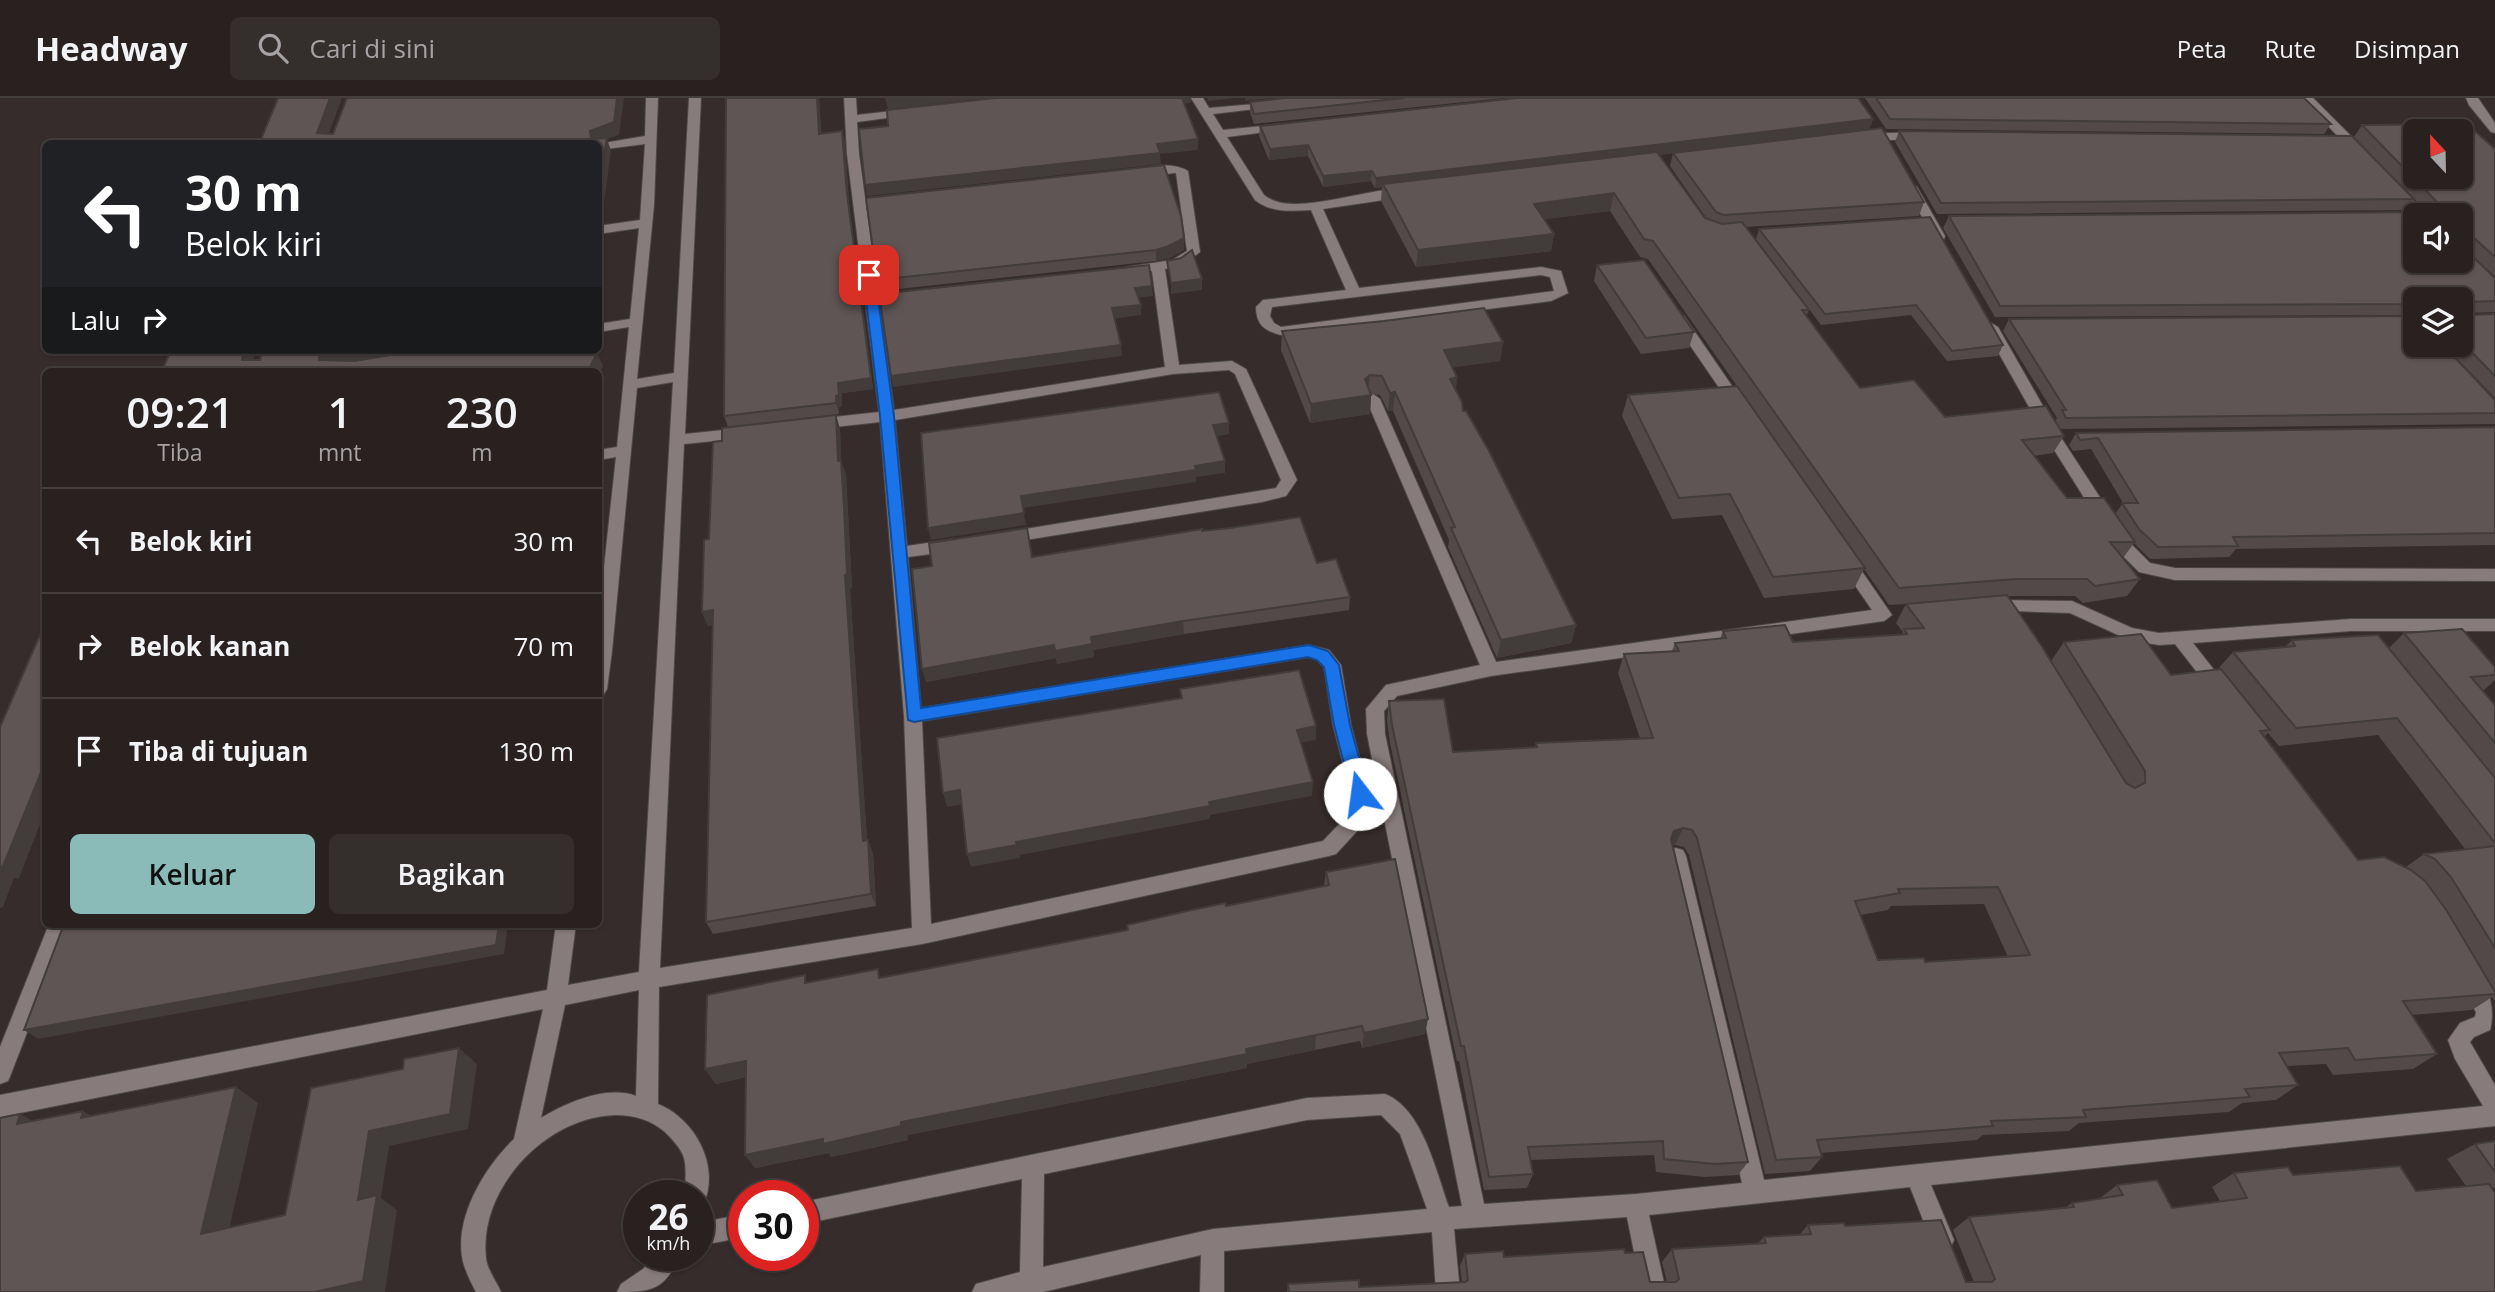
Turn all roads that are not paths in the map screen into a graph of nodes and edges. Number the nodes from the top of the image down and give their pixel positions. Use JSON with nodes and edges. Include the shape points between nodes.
{"nodes":[{"id":1,"x":652,"y":98,"type":"edge"},
{"id":2,"x":695,"y":98,"type":"edge"},
{"id":3,"x":850,"y":98,"type":"edge"},
{"id":4,"x":1197,"y":98,"type":"edge"},
{"id":5,"x":2307,"y":98,"type":"edge"},
{"id":6,"x":2472,"y":98,"type":"edge"},
{"id":7,"x":1285,"y":103,"type":"edge"},
{"id":8,"x":918,"y":111,"type":"edge"},
{"id":9,"x":1204,"y":112,"type":"junction"},
{"id":10,"x":851,"y":119,"type":"junction"},
{"id":11,"x":1300,"y":125,"type":"edge"},
{"id":12,"x":2495,"y":130,"type":"edge"},
{"id":13,"x":1879,"y":131,"type":"junction"},
{"id":14,"x":1218,"y":134,"type":"junction"},
{"id":15,"x":1937,"y":136,"type":"edge"},
{"id":16,"x":652,"y":139,"type":"junction"},
{"id":17,"x":1855,"y":139,"type":"edge"},
{"id":18,"x":2335,"y":141,"type":"edge"},
{"id":19,"x":2349,"y":141,"type":"junction"},
{"id":20,"x":602,"y":146,"type":"edge"},
{"id":21,"x":1894,"y":157,"type":"edge"},
{"id":22,"x":2367,"y":160,"type":"edge"},
{"id":23,"x":1131,"y":173,"type":"edge"},
{"id":24,"x":1906,"y":178,"type":"edge"},
{"id":25,"x":2385,"y":178,"type":"edge"},
{"id":26,"x":1411,"y":192,"type":"edge"},
{"id":27,"x":2409,"y":203,"type":"edge"},
{"id":28,"x":1315,"y":204,"type":"junction"},
{"id":29,"x":646,"y":223,"type":"junction"},
{"id":30,"x":602,"y":229,"type":"edge"},
{"id":31,"x":1943,"y":244,"type":"edge"},
{"id":32,"x":1158,"y":268,"type":"junction"},
{"id":33,"x":1117,"y":272,"type":"edge"},
{"id":34,"x":1354,"y":292,"type":"junction"},
{"id":35,"x":1671,"y":307,"type":"edge"},
{"id":36,"x":1991,"y":320,"type":"edge"},
{"id":37,"x":637,"y":322,"type":"junction"},
{"id":38,"x":602,"y":327,"type":"edge"},
{"id":39,"x":1173,"y":370,"type":"junction"},
{"id":40,"x":682,"y":376,"type":"junction"},
{"id":41,"x":630,"y":385,"type":"junction"},
{"id":42,"x":1373,"y":399,"type":"edge"},
{"id":43,"x":887,"y":416,"type":"junction"},
{"id":44,"x":1747,"y":418,"type":"edge"},
{"id":45,"x":795,"y":427,"type":"edge"},
{"id":46,"x":756,"y":431,"type":"edge"},
{"id":47,"x":677,"y":440,"type":"junction"},
{"id":48,"x":625,"y":451,"type":"junction"},
{"id":49,"x":602,"y":454,"type":"edge"},
{"id":50,"x":994,"y":538,"type":"edge"},
{"id":51,"x":967,"y":542,"type":"edge"},
{"id":52,"x":1835,"y":545,"type":"edge"},
{"id":53,"x":900,"y":553,"type":"junction"},
{"id":54,"x":2495,"y":575,"type":"edge"},
{"id":55,"x":605,"y":600,"type":"edge"},
{"id":56,"x":2005,"y":605,"type":"junction"},
{"id":57,"x":1978,"y":607,"type":"edge"},
{"id":58,"x":2351,"y":625,"type":"junction"},
{"id":59,"x":2495,"y":625,"type":"edge"},
{"id":60,"x":2020,"y":628,"type":"edge"},
{"id":61,"x":2179,"y":637,"type":"junction"},
{"id":62,"x":602,"y":638,"type":"edge"},
{"id":63,"x":2368,"y":646,"type":"edge"},
{"id":64,"x":1491,"y":669,"type":"junction"},
{"id":65,"x":2231,"y":702,"type":"edge"},
{"id":66,"x":914,"y":716,"type":"junction"},
{"id":67,"x":1676,"y":856,"type":"edge"},
{"id":68,"x":57,"y":928,"type":"edge"},
{"id":69,"x":565,"y":928,"type":"edge"},
{"id":70,"x":922,"y":935,"type":"junction"},
{"id":71,"x":2461,"y":969,"type":"edge"},
{"id":72,"x":649,"y":979,"type":"junction"},
{"id":73,"x":556,"y":998,"type":"junction"},
{"id":74,"x":0,"y":1074,"type":"edge"},
{"id":75,"x":2495,"y":1105,"type":"edge"},
{"id":76,"x":0,"y":1106,"type":"edge"},
{"id":77,"x":647,"y":1107,"type":"junction"},
{"id":78,"x":2495,"y":1115,"type":"edge"},
{"id":79,"x":526,"y":1140,"type":"junction"},
{"id":80,"x":1033,"y":1164,"type":"junction"},
{"id":81,"x":1916,"y":1175,"type":"junction"},
{"id":82,"x":696,"y":1180,"type":"edge"},
{"id":83,"x":1756,"y":1192,"type":"junction"},
{"id":84,"x":1636,"y":1205,"type":"junction"},
{"id":85,"x":819,"y":1210,"type":"edge"},
{"id":86,"x":1475,"y":1216,"type":"junction"},
{"id":87,"x":1442,"y":1219,"type":"junction"},
{"id":88,"x":1213,"y":1241,"type":"junction"},
{"id":89,"x":1953,"y":1266,"type":"edge"},
{"id":90,"x":656,"y":1271,"type":"edge"},
{"id":91,"x":1032,"y":1286,"type":"edge"},
{"id":92,"x":489,"y":1292,"type":"edge"},
{"id":93,"x":629,"y":1292,"type":"edge"},
{"id":94,"x":984,"y":1292,"type":"edge"},
{"id":95,"x":1212,"y":1292,"type":"edge"},
{"id":96,"x":1448,"y":1292,"type":"edge"},
{"id":97,"x":1654,"y":1292,"type":"edge"}],
"edges":[{"from":1,"to":16,"type":"street"},
{"from":2,"to":40,"type":"street"},
{"from":3,"to":10,"type":"street"},
{"from":4,"to":9,"type":"street"},
{"from":5,"to":19,"type":"street"},
{"from":6,"to":12,"type":"street"},
{"from":7,"to":9,"type":"street"},
{"from":8,"to":10,"type":"street"},
{"from":9,"to":14,"type":"street"},
{"from":10,"to":43,"type":"street","via":[[879,298]]},
{"from":11,"to":14,"type":"street"},
{"from":13,"to":15,"type":"street"},
{"from":13,"to":17,"type":"street"},
{"from":13,"to":21,"type":"street"},
{"from":14,"to":28,"type":"street","via":[[1267,204]]},
{"from":16,"to":20,"type":"street"},
{"from":16,"to":29,"type":"street"},
{"from":18,"to":19,"type":"street"},
{"from":19,"to":22,"type":"street"},
{"from":23,"to":32,"type":"street","via":[[1172,169],[1185,176],[1194,252]]},
{"from":24,"to":31,"type":"street"},
{"from":25,"to":27,"type":"street"},
{"from":26,"to":28,"type":"street"},
{"from":28,"to":34,"type":"street"},
{"from":29,"to":30,"type":"street"},
{"from":29,"to":37,"type":"street"},
{"from":32,"to":33,"type":"street"},
{"from":32,"to":39,"type":"street"},
{"from":34,"to":34,"type":"street","via":[[1551,271],[1561,293],[1281,331],[1265,324],[1262,314],[1268,303]]},
{"from":35,"to":44,"type":"street"},
{"from":36,"to":54,"type":"street","via":[[2123,546],[2145,568],[2175,574]]},
{"from":37,"to":38,"type":"street"},
{"from":37,"to":41,"type":"street"},
{"from":39,"to":43,"type":"street"},
{"from":39,"to":50,"type":"street","via":[[1220,364],[1241,372],[1289,480],[1281,492]]},
{"from":40,"to":41,"type":"street"},
{"from":40,"to":47,"type":"street"},
{"from":41,"to":48,"type":"street"},
{"from":42,"to":64,"type":"street"},
{"from":43,"to":45,"type":"street"},
{"from":43,"to":53,"type":"street"},
{"from":46,"to":47,"type":"street"},
{"from":47,"to":72,"type":"street"},
{"from":48,"to":49,"type":"street"},
{"from":48,"to":55,"type":"street"},
{"from":51,"to":53,"type":"street"},
{"from":52,"to":64,"type":"street","via":[[1890,614]]},
{"from":53,"to":66,"type":"street"},
{"from":55,"to":62,"type":"street"},
{"from":56,"to":57,"type":"street"},
{"from":56,"to":60,"type":"street"},
{"from":56,"to":61,"type":"street","via":[[2072,607],[2129,634]]},
{"from":58,"to":59,"type":"street"},
{"from":58,"to":61,"type":"street"},
{"from":58,"to":63,"type":"street"},
{"from":61,"to":65,"type":"street"},
{"from":64,"to":86,"type":"street","via":[[1392,690],[1375,709],[1376,734]]},
{"from":66,"to":70,"type":"street"},
{"from":66,"to":70,"type":"street","via":[[1309,651],[1332,665],[1360,794],[1352,823],[1329,848]]},
{"from":67,"to":83,"type":"street"},
{"from":68,"to":74,"type":"street"},
{"from":69,"to":73,"type":"street"},
{"from":70,"to":72,"type":"street"},
{"from":71,"to":75,"type":"street","via":[[2487,1011],[2483,1023],[2467,1030],[2459,1040]]},
{"from":72,"to":73,"type":"street"},
{"from":72,"to":77,"type":"street"},
{"from":73,"to":76,"type":"street"},
{"from":73,"to":79,"type":"street"},
{"from":77,"to":79,"type":"street","via":[[607,1104],[586,1109],[565,1115]]},
{"from":77,"to":82,"type":"street","via":[[676,1126],[695,1156]]},
{"from":78,"to":81,"type":"street"},
{"from":79,"to":92,"type":"street","via":[[494,1176],[475,1218],[474,1259]]},
{"from":80,"to":85,"type":"street"},
{"from":80,"to":87,"type":"street","via":[[1307,1109],[1385,1104],[1408,1127]]},
{"from":80,"to":91,"type":"street"},
{"from":81,"to":83,"type":"street"},
{"from":81,"to":89,"type":"street"},
{"from":83,"to":84,"type":"street"},
{"from":84,"to":86,"type":"street"},
{"from":84,"to":97,"type":"street"},
{"from":86,"to":87,"type":"street"},
{"from":87,"to":88,"type":"street"},
{"from":87,"to":96,"type":"street"},
{"from":88,"to":91,"type":"street"},
{"from":88,"to":95,"type":"street"},
{"from":90,"to":93,"type":"street"},
{"from":91,"to":94,"type":"street"}]}
